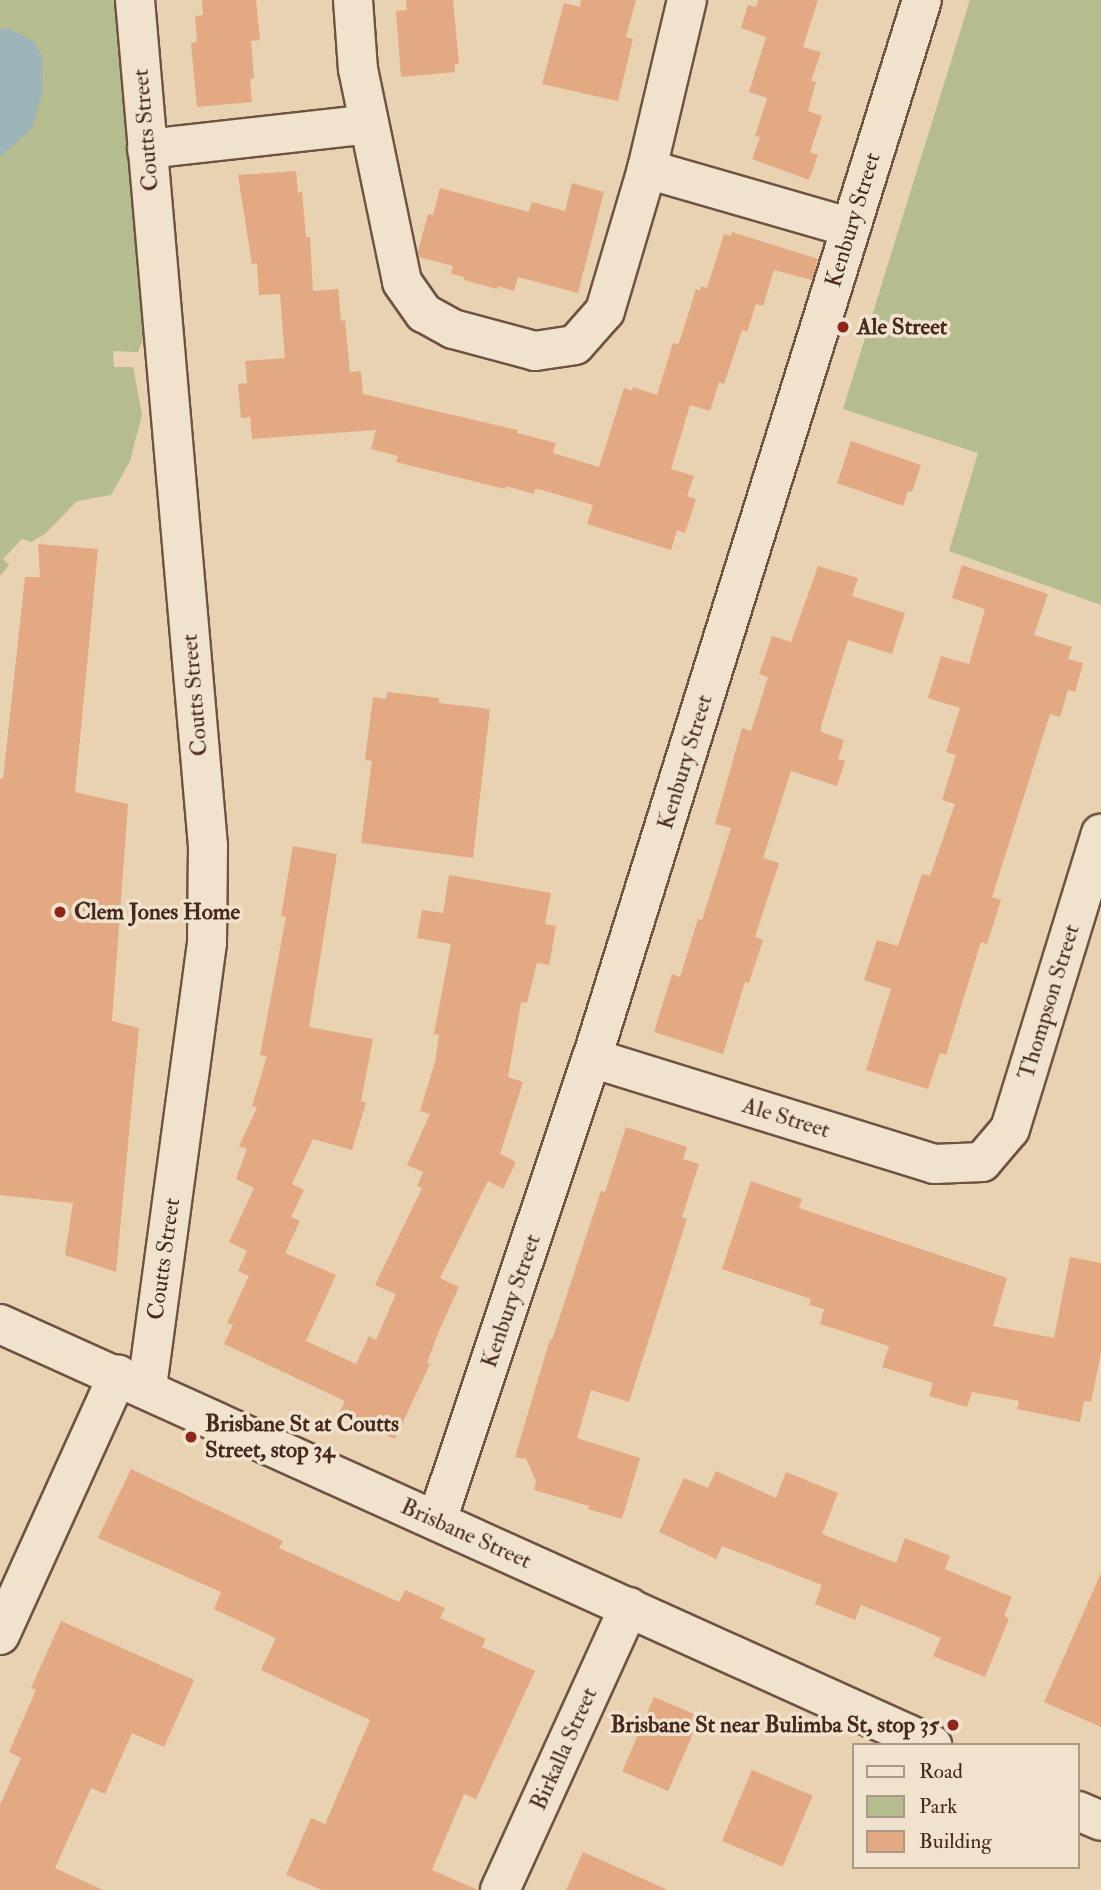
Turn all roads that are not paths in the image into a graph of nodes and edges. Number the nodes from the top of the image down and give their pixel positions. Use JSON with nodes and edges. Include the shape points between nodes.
{"nodes":[{"id":1,"x":135,"y":0,"type":"edge"},
{"id":2,"x":353,"y":0,"type":"edge"},
{"id":3,"x":687,"y":0,"type":"edge"},
{"id":4,"x":922,"y":0,"type":"edge"},
{"id":5,"x":369,"y":124,"type":"junction"},
{"id":6,"x":147,"y":149,"type":"junction"},
{"id":7,"x":647,"y":169,"type":"junction"},
{"id":8,"x":851,"y":229,"type":"junction"},
{"id":9,"x":1101,"y":834,"type":"edge"},
{"id":10,"x":592,"y":1058,"type":"junction"},
{"id":11,"x":982,"y":1163,"type":"joint"},
{"id":12,"x":0,"y":1324,"type":"edge"},
{"id":13,"x":132,"y":1381,"type":"junction"},
{"id":14,"x":437,"y":1520,"type":"junction"},
{"id":15,"x":629,"y":1607,"type":"junction"},
{"id":16,"x":0,"y":1635,"type":"edge"},
{"id":17,"x":928,"y":1743,"type":"edge"},
{"id":18,"x":1080,"y":1812,"type":"edge"},
{"id":19,"x":1101,"y":1821,"type":"edge"},
{"id":20,"x":500,"y":1890,"type":"edge"}],
"edges":[{"from":1,"to":6,"type":"street","name":"Coutts Street"},
{"from":2,"to":5,"type":"street","via":[[358,69]]},
{"from":3,"to":7,"type":"street"},
{"from":4,"to":8,"type":"street","name":"Kenbury Street"},
{"from":5,"to":6,"type":"street"},
{"from":5,"to":7,"type":"street","via":[[402,282],[424,313],[453,329],[536,351],[575,345],[605,311]]},
{"from":6,"to":13,"type":"street","name":"Coutts Street","via":[[208,846],[207,943]]},
{"from":7,"to":8,"type":"street"},
{"from":8,"to":10,"type":"street","name":"Kenbury Street"},
{"from":9,"to":11,"type":"street","name":"Thompson Street","via":[[1010,1129]]},
{"from":10,"to":11,"type":"street","name":"Ale Street","via":[[933,1164]]},
{"from":10,"to":14,"type":"street","name":"Kenbury Street"},
{"from":12,"to":13,"type":"street","name":"Brisbane Street"},
{"from":13,"to":14,"type":"street","name":"Brisbane Street"},
{"from":13,"to":16,"type":"street","name":"Coutts Street"},
{"from":14,"to":15,"type":"street","name":"Brisbane Street"},
{"from":15,"to":17,"type":"street","name":"Brisbane Street"},
{"from":15,"to":20,"type":"street","name":"Birkalla Street"},
{"from":18,"to":19,"type":"street"}]}
